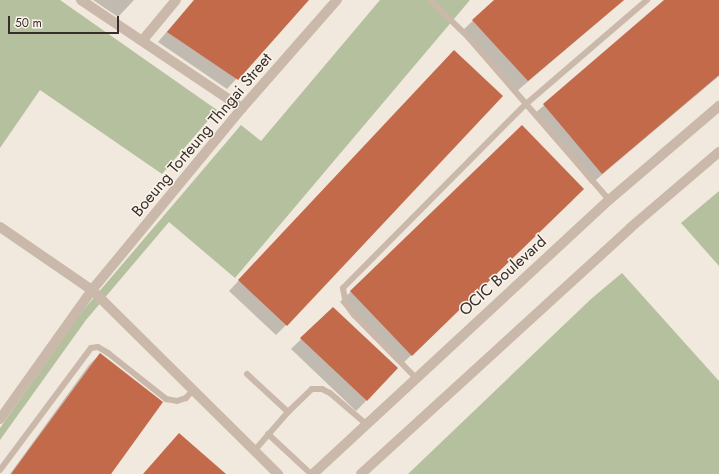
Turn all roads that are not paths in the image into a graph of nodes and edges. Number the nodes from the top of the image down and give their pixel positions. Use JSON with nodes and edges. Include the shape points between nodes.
{"nodes":[{"id":1,"x":81,"y":0,"type":"edge"},
{"id":2,"x":176,"y":0,"type":"edge"},
{"id":3,"x":337,"y":0,"type":"edge"},
{"id":4,"x":430,"y":0,"type":"edge"},
{"id":5,"x":647,"y":0,"type":"edge"},
{"id":6,"x":142,"y":41,"type":"junction"},
{"id":7,"x":526,"y":104,"type":"junction"},
{"id":8,"x":719,"y":106,"type":"edge"},
{"id":9,"x":242,"y":108,"type":"junction"},
{"id":10,"x":719,"y":152,"type":"edge"},
{"id":11,"x":609,"y":200,"type":"junction"},
{"id":12,"x":0,"y":228,"type":"edge"},
{"id":13,"x":92,"y":290,"type":"junction"},
{"id":14,"x":247,"y":374,"type":"dead end"},
{"id":15,"x":415,"y":377,"type":"junction"},
{"id":16,"x":193,"y":390,"type":"junction"},
{"id":17,"x":288,"y":412,"type":"junction"},
{"id":18,"x":0,"y":419,"type":"edge"},
{"id":19,"x":365,"y":423,"type":"junction"},
{"id":20,"x":268,"y":434,"type":"junction"},
{"id":21,"x":254,"y":451,"type":"junction"},
{"id":22,"x":0,"y":470,"type":"edge"},
{"id":23,"x":278,"y":474,"type":"edge"},
{"id":24,"x":312,"y":474,"type":"edge"},
{"id":25,"x":361,"y":474,"type":"edge"}],
"edges":[{"from":1,"to":6,"type":"street"},
{"from":2,"to":6,"type":"street"},
{"from":3,"to":9,"type":"street","name":"Boeung Torteung Thngai Street"},
{"from":4,"to":7,"type":"lane","via":[[468,36]]},
{"from":5,"to":7,"type":"lane"},
{"from":6,"to":9,"type":"street"},
{"from":7,"to":11,"type":"lane"},
{"from":7,"to":15,"type":"lane","via":[[343,288],[346,304],[354,315]]},
{"from":8,"to":11,"type":"street","name":"OCIC Boulevard"},
{"from":9,"to":13,"type":"street","name":"Boeung Torteung Thngai Street"},
{"from":10,"to":25,"type":"street","via":[[625,233]]},
{"from":11,"to":15,"type":"street","name":"OCIC Boulevard"},
{"from":12,"to":13,"type":"street"},
{"from":13,"to":16,"type":"street"},
{"from":13,"to":18,"type":"street","name":"Boeung Torteung Thngai Street"},
{"from":14,"to":17,"type":"lane"},
{"from":15,"to":19,"type":"street","name":"OCIC Boulevard"},
{"from":16,"to":21,"type":"street"},
{"from":16,"to":22,"type":"lane","via":[[186,398],[177,401],[166,399],[108,353],[98,347],[91,348]]},
{"from":17,"to":19,"type":"lane","via":[[312,389],[322,389]]},
{"from":17,"to":20,"type":"lane"},
{"from":19,"to":24,"type":"street","name":"OCIC Boulevard"},
{"from":20,"to":21,"type":"lane"},
{"from":20,"to":24,"type":"lane"},
{"from":21,"to":23,"type":"street"}]}
